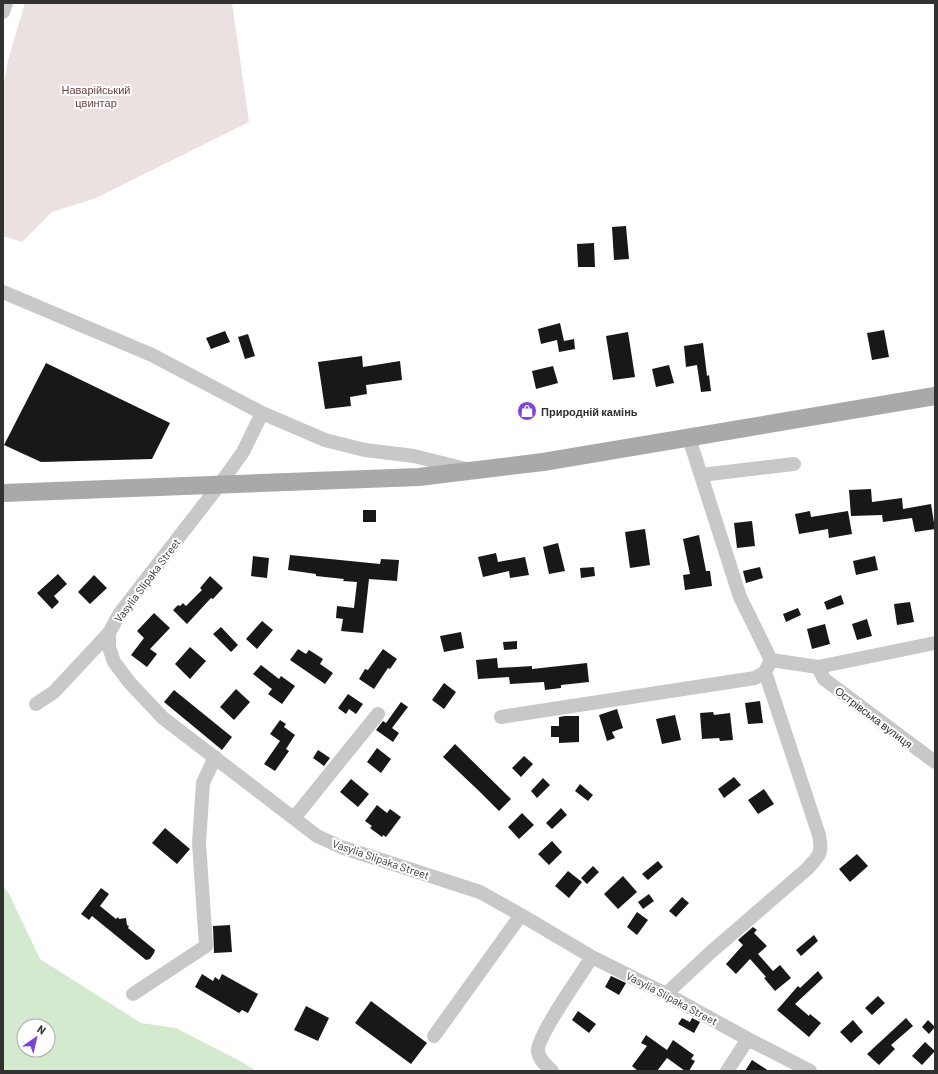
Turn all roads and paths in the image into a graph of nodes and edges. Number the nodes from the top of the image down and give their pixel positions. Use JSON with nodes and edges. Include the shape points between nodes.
{"nodes":[{"id":1,"x":6,"y":3,"type":"edge"},
{"id":2,"x":3,"y":12,"type":"edge"},
{"id":3,"x":3,"y":292,"type":"edge"},
{"id":4,"x":935,"y":396,"type":"edge"},
{"id":5,"x":262,"y":413,"type":"junction"},
{"id":6,"x":689,"y":438,"type":"junction"},
{"id":7,"x":794,"y":464,"type":"dead end"},
{"id":8,"x":475,"y":471,"type":"junction"},
{"id":9,"x":701,"y":475,"type":"junction"},
{"id":10,"x":220,"y":484,"type":"junction"},
{"id":11,"x":3,"y":493,"type":"edge"},
{"id":12,"x":109,"y":633,"type":"junction"},
{"id":13,"x":935,"y":643,"type":"edge"},
{"id":14,"x":768,"y":666,"type":"junction"},
{"id":15,"x":818,"y":667,"type":"junction"},
{"id":16,"x":36,"y":704,"type":"dead end"},
{"id":17,"x":378,"y":714,"type":"dead end"},
{"id":18,"x":501,"y":717,"type":"dead end"},
{"id":19,"x":215,"y":757,"type":"junction"},
{"id":20,"x":935,"y":762,"type":"edge"},
{"id":21,"x":294,"y":818,"type":"junction"},
{"id":22,"x":521,"y":915,"type":"junction"},
{"id":23,"x":592,"y":957,"type":"junction"},
{"id":24,"x":133,"y":994,"type":"dead end"},
{"id":25,"x":666,"y":994,"type":"junction"},
{"id":26,"x":434,"y":1036,"type":"dead end"},
{"id":27,"x":748,"y":1039,"type":"junction"},
{"id":28,"x":552,"y":1071,"type":"edge"},
{"id":29,"x":727,"y":1071,"type":"edge"},
{"id":30,"x":810,"y":1071,"type":"edge"}],
"edges":[{"from":1,"to":2,"type":"street"},
{"from":3,"to":5,"type":"street","via":[[152,355]]},
{"from":4,"to":6,"type":"main road"},
{"from":5,"to":8,"type":"street","via":[[325,440],[365,450],[414,456]]},
{"from":5,"to":10,"type":"street","name":"Vasylia Slipaka Street","via":[[243,452]]},
{"from":6,"to":8,"type":"main road"},
{"from":6,"to":9,"type":"street"},
{"from":7,"to":9,"type":"street"},
{"from":8,"to":10,"type":"main road","via":[[419,477]]},
{"from":9,"to":14,"type":"street","via":[[740,597]]},
{"from":10,"to":11,"type":"main road"},
{"from":10,"to":12,"type":"street","name":"Vasylia Slipaka Street","via":[[120,613]]},
{"from":12,"to":16,"type":"street","via":[[54,692]]},
{"from":12,"to":19,"type":"street","name":"Vasylia Slipaka Street","via":[[109,647],[114,662],[130,683],[162,718]]},
{"from":13,"to":15,"type":"street"},
{"from":14,"to":15,"type":"street"},
{"from":14,"to":18,"type":"street","via":[[755,678]]},
{"from":14,"to":25,"type":"street","via":[[822,847],[807,869]]},
{"from":15,"to":20,"type":"street","name":"Острівська вулиця","via":[[824,679]]},
{"from":17,"to":21,"type":"street"},
{"from":19,"to":21,"type":"street","name":"Vasylia Slipaka Street"},
{"from":19,"to":24,"type":"street","via":[[203,783],[199,843],[206,946]]},
{"from":21,"to":22,"type":"street","name":"Vasylia Slipaka Street","via":[[317,836],[341,847],[480,892]]},
{"from":22,"to":23,"type":"street","name":"Vasylia Slipaka Street"},
{"from":22,"to":26,"type":"street"},
{"from":23,"to":25,"type":"street","name":"Vasylia Slipaka Street"},
{"from":23,"to":28,"type":"street","via":[[542,1035],[538,1050],[542,1062]]},
{"from":25,"to":27,"type":"street","name":"Vasylia Slipaka Street"},
{"from":27,"to":29,"type":"street"},
{"from":27,"to":30,"type":"street","name":"Vasylia Slipaka Street"}]}
